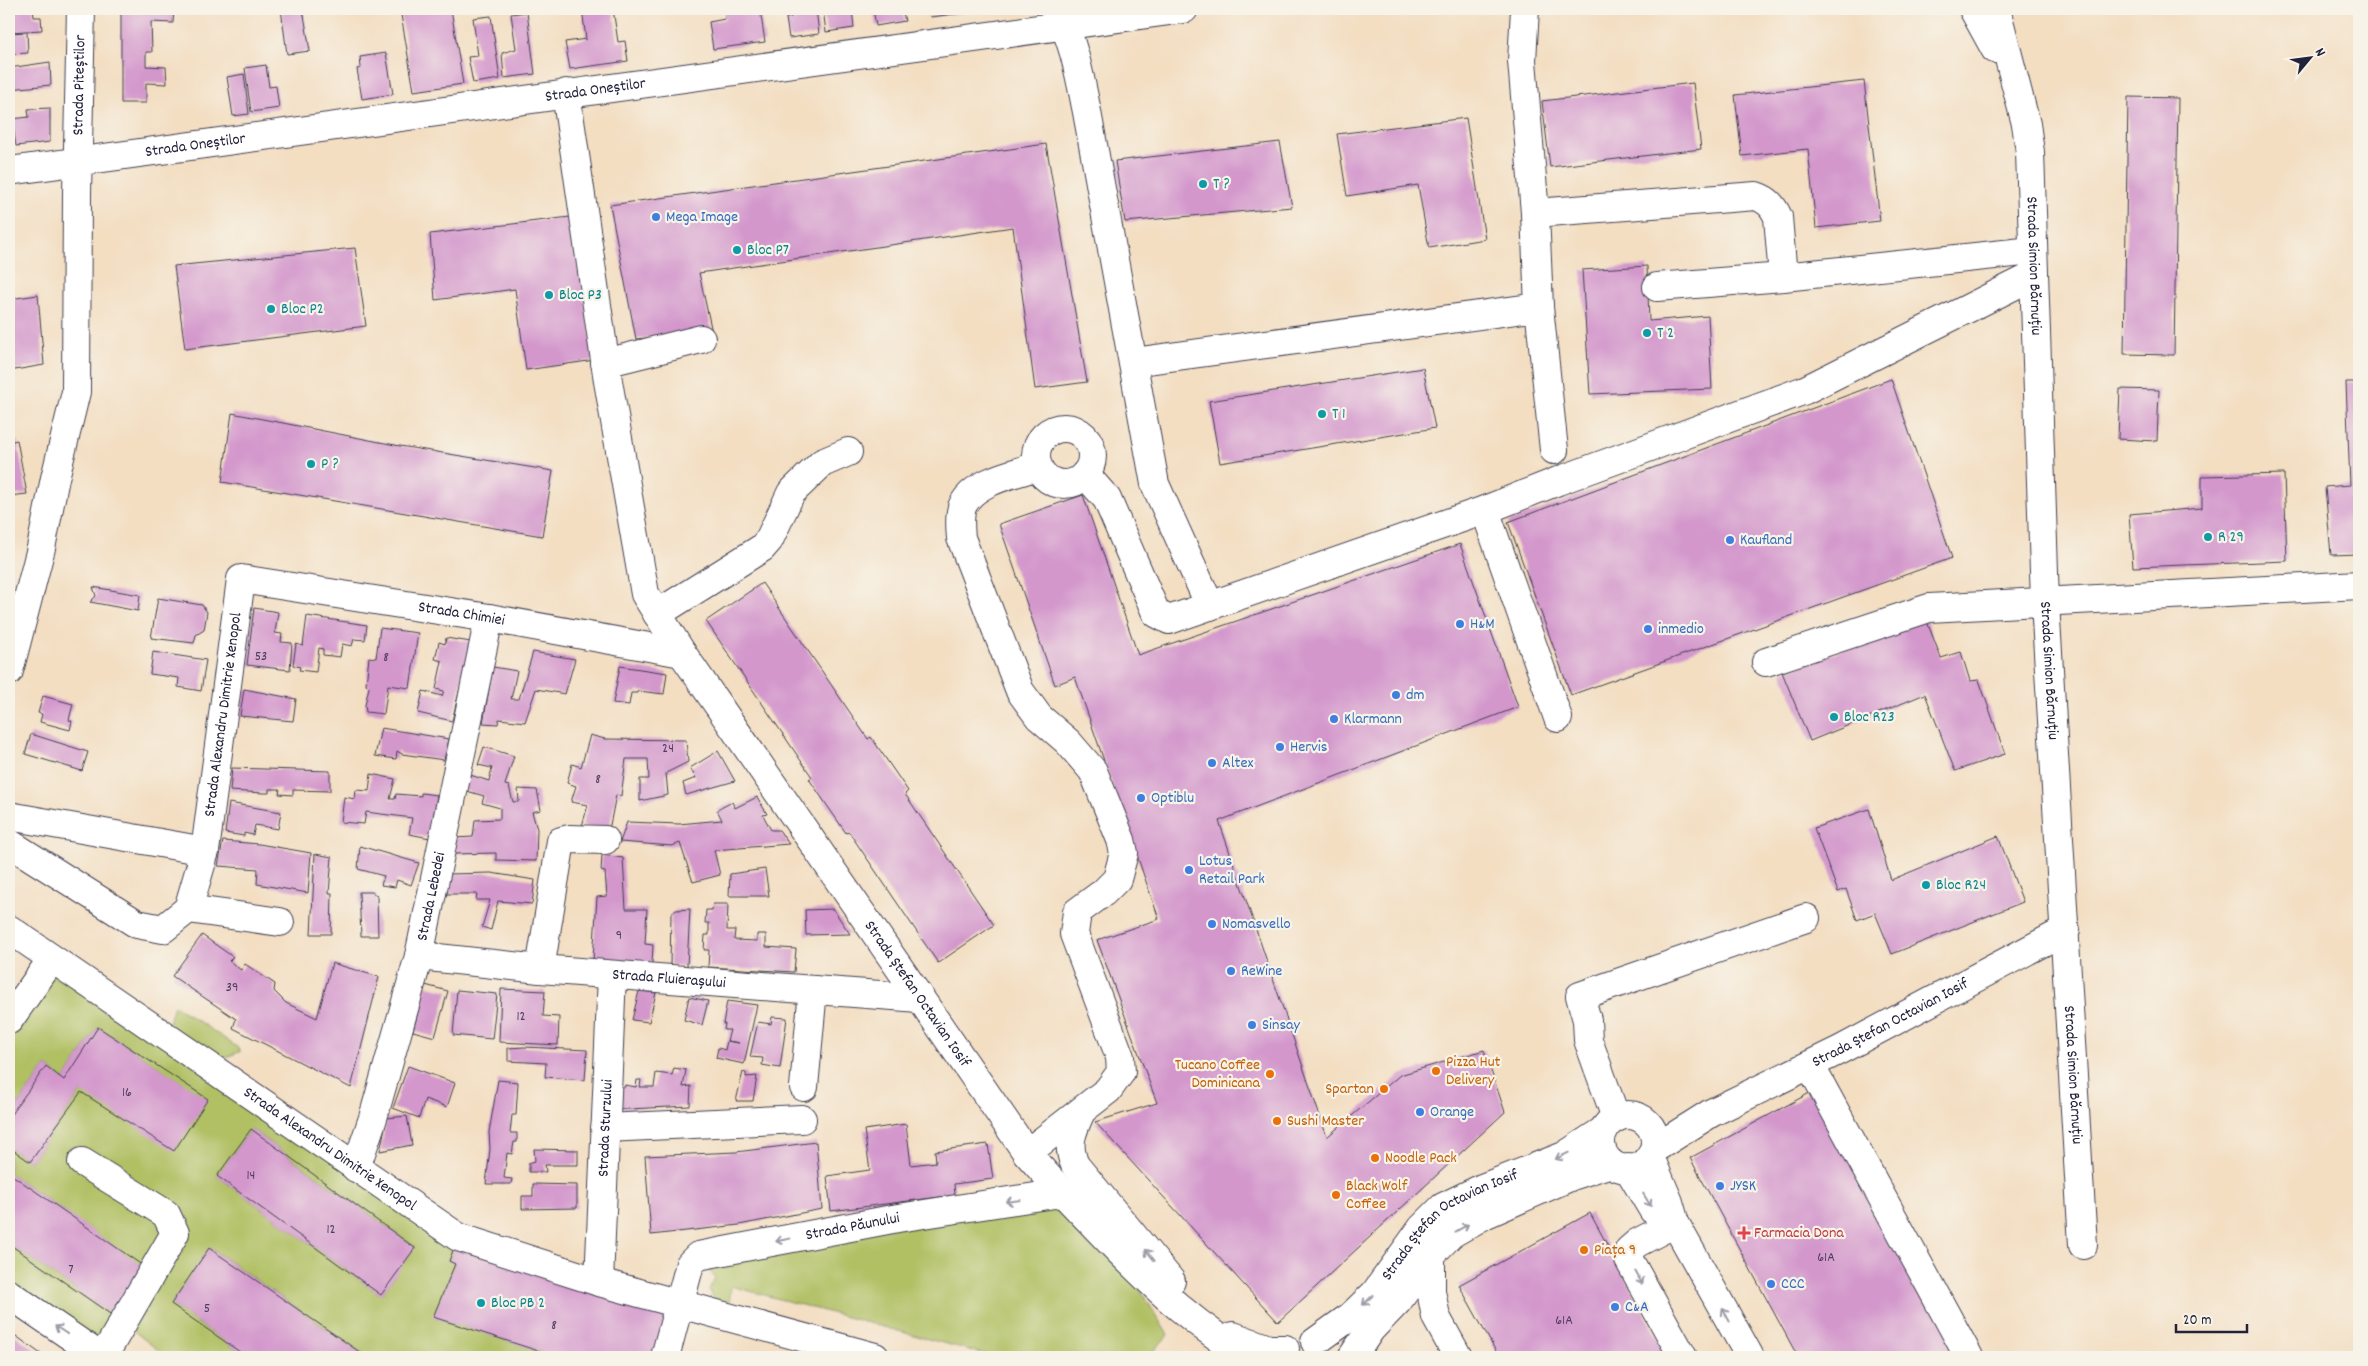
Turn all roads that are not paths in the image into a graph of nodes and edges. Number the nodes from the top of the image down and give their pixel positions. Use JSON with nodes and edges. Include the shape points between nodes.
{"nodes":[{"id":1,"x":81,"y":9,"type":"edge"},
{"id":2,"x":1184,"y":9,"type":"edge"},
{"id":3,"x":1525,"y":9,"type":"edge"},
{"id":4,"x":1973,"y":9,"type":"edge"},
{"id":5,"x":1996,"y":9,"type":"edge"},
{"id":6,"x":1061,"y":17,"type":"edge"},
{"id":7,"x":566,"y":93,"type":"junction"},
{"id":8,"x":2019,"y":97,"type":"junction"},
{"id":9,"x":77,"y":162,"type":"junction"},
{"id":10,"x":9,"y":171,"type":"edge"},
{"id":11,"x":1535,"y":213,"type":"junction"},
{"id":12,"x":2033,"y":263,"type":"junction"},
{"id":13,"x":1783,"y":277,"type":"junction"},
{"id":14,"x":1657,"y":287,"type":"dead end"},
{"id":15,"x":1539,"y":307,"type":"junction"},
{"id":16,"x":701,"y":339,"type":"dead end"},
{"id":17,"x":1133,"y":362,"type":"junction"},
{"id":18,"x":606,"y":363,"type":"junction"},
{"id":19,"x":1554,"y":450,"type":"dead end"},
{"id":20,"x":848,"y":452,"type":"dead end"},
{"id":21,"x":1038,"y":466,"type":"junction"},
{"id":22,"x":1085,"y":474,"type":"junction"},
{"id":23,"x":1485,"y":510,"type":"junction"},
{"id":24,"x":241,"y":580,"type":"joint"},
{"id":25,"x":2359,"y":585,"type":"edge"},
{"id":26,"x":2045,"y":602,"type":"junction"},
{"id":27,"x":1210,"y":606,"type":"junction"},
{"id":28,"x":657,"y":614,"type":"junction"},
{"id":29,"x":489,"y":618,"type":"junction"},
{"id":30,"x":682,"y":653,"type":"junction"},
{"id":31,"x":1766,"y":662,"type":"dead end"},
{"id":32,"x":9,"y":671,"type":"edge"},
{"id":33,"x":1558,"y":718,"type":"dead end"},
{"id":34,"x":9,"y":816,"type":"edge"},
{"id":35,"x":605,"y":840,"type":"dead end"},
{"id":36,"x":9,"y":843,"type":"edge"},
{"id":37,"x":205,"y":851,"type":"junction"},
{"id":38,"x":188,"y":909,"type":"junction"},
{"id":39,"x":1806,"y":918,"type":"dead end"},
{"id":40,"x":280,"y":922,"type":"dead end"},
{"id":41,"x":9,"y":929,"type":"edge"},
{"id":42,"x":2066,"y":930,"type":"junction"},
{"id":43,"x":419,"y":956,"type":"junction"},
{"id":44,"x":52,"y":959,"type":"junction"},
{"id":45,"x":540,"y":969,"type":"junction"},
{"id":46,"x":612,"y":975,"type":"junction"},
{"id":47,"x":813,"y":990,"type":"junction"},
{"id":48,"x":919,"y":998,"type":"junction"},
{"id":49,"x":9,"y":1020,"type":"edge"},
{"id":50,"x":1810,"y":1065,"type":"junction"},
{"id":51,"x":804,"y":1087,"type":"dead end"},
{"id":52,"x":1081,"y":1112,"type":"junction"},
{"id":53,"x":1711,"y":1114,"type":"junction"},
{"id":54,"x":802,"y":1119,"type":"dead end"},
{"id":55,"x":1624,"y":1121,"type":"junction"},
{"id":56,"x":605,"y":1128,"type":"junction"},
{"id":57,"x":1027,"y":1153,"type":"junction"},
{"id":58,"x":1636,"y":1159,"type":"junction"},
{"id":59,"x":82,"y":1162,"type":"dead end"},
{"id":60,"x":356,"y":1168,"type":"junction"},
{"id":61,"x":1061,"y":1193,"type":"junction"},
{"id":62,"x":1674,"y":1223,"type":"junction"},
{"id":63,"x":2083,"y":1245,"type":"dead end"},
{"id":64,"x":1431,"y":1255,"type":"junction"},
{"id":65,"x":598,"y":1282,"type":"junction"},
{"id":66,"x":9,"y":1294,"type":"edge"},
{"id":67,"x":680,"y":1305,"type":"junction"},
{"id":68,"x":1182,"y":1312,"type":"junction"},
{"id":69,"x":1325,"y":1350,"type":"edge"},
{"id":70,"x":1281,"y":1353,"type":"edge"},
{"id":71,"x":102,"y":1357,"type":"edge"},
{"id":72,"x":665,"y":1357,"type":"edge"},
{"id":73,"x":875,"y":1357,"type":"edge"},
{"id":74,"x":1214,"y":1357,"type":"edge"},
{"id":75,"x":1250,"y":1357,"type":"edge"},
{"id":76,"x":1352,"y":1357,"type":"edge"},
{"id":77,"x":1458,"y":1357,"type":"edge"},
{"id":78,"x":1683,"y":1357,"type":"edge"},
{"id":79,"x":1750,"y":1357,"type":"edge"},
{"id":80,"x":1969,"y":1357,"type":"edge"}],
"edges":[{"from":1,"to":9,"type":"street","name":"Strada Piteștilor"},
{"from":2,"to":6,"type":"street","name":"Strada Oneștilor"},
{"from":3,"to":11,"type":"street","via":[[1522,60]]},
{"from":4,"to":8,"type":"street","name":"Strada Simion Bărnuțiu"},
{"from":5,"to":8,"type":"street","name":"Strada Simion Bărnuțiu"},
{"from":6,"to":7,"type":"street","name":"Strada Oneștilor"},
{"from":6,"to":17,"type":"street","via":[[1087,112]]},
{"from":7,"to":9,"type":"street","name":"Strada Oneștilor"},
{"from":7,"to":18,"type":"street","name":"Strada Ștefan Octavian Iosif"},
{"from":8,"to":12,"type":"street","name":"Strada Simion Bărnuțiu","via":[[2030,152]]},
{"from":9,"to":10,"type":"street","name":"Strada Oneștilor"},
{"from":9,"to":32,"type":"street","name":"Strada Piteștilor","via":[[76,392]]},
{"from":11,"to":13,"type":"street","via":[[1756,196],[1766,199],[1778,218]]},
{"from":11,"to":15,"type":"street"},
{"from":12,"to":13,"type":"street"},
{"from":12,"to":23,"type":"street","via":[[1805,390]]},
{"from":12,"to":26,"type":"street","name":"Strada Simion Bărnuțiu"},
{"from":13,"to":14,"type":"street"},
{"from":15,"to":17,"type":"street"},
{"from":15,"to":19,"type":"street"},
{"from":16,"to":18,"type":"street"},
{"from":17,"to":27,"type":"street","via":[[1154,484]]},
{"from":18,"to":28,"type":"street","name":"Strada Ștefan Octavian Iosif","via":[[645,594]]},
{"from":20,"to":28,"type":"street","via":[[822,463],[791,493],[770,540],[762,548]]},
{"from":21,"to":22,"type":"street","via":[[1042,473],[1059,483],[1077,480]]},
{"from":21,"to":22,"type":"street","via":[[1036,457],[1040,440],[1054,430],[1071,429],[1086,438],[1091,447],[1092,456]]},
{"from":21,"to":52,"type":"street","via":[[972,493],[962,507],[960,523],[961,538],[1020,691],[1039,717],[1068,742],[1093,771],[1122,840],[1124,853],[1117,879],[1077,912],[1074,922],[1074,934],[1120,1057],[1121,1072],[1108,1090]]},
{"from":22,"to":27,"type":"street","via":[[1107,499],[1156,614],[1169,620]]},
{"from":23,"to":27,"type":"street"},
{"from":23,"to":33,"type":"street"},
{"from":24,"to":29,"type":"street","name":"Strada Chimiei"},
{"from":24,"to":37,"type":"street","name":"Strada Alexandru Dimitrie Xenopol"},
{"from":25,"to":26,"type":"street"},
{"from":26,"to":31,"type":"street","via":[[1929,608]]},
{"from":26,"to":42,"type":"street","name":"Strada Simion Bărnuțiu"},
{"from":28,"to":30,"type":"street","name":"Strada Ștefan Octavian Iosif"},
{"from":29,"to":30,"type":"street","name":"Strada Chimiei"},
{"from":29,"to":43,"type":"street","name":"Strada Lebedei"},
{"from":30,"to":48,"type":"street","name":"Strada Ștefan Octavian Iosif"},
{"from":34,"to":37,"type":"street"},
{"from":35,"to":45,"type":"street","via":[[569,838],[560,841]]},
{"from":36,"to":38,"type":"street","via":[[137,924],[163,929]]},
{"from":37,"to":38,"type":"street","name":"Strada Alexandru Dimitrie Xenopol"},
{"from":38,"to":40,"type":"street"},
{"from":39,"to":55,"type":"street","via":[[1580,996],[1587,1020],[1599,1035]]},
{"from":41,"to":44,"type":"street","name":"Strada Alexandru Dimitrie Xenopol"},
{"from":42,"to":50,"type":"street","name":"Strada Ștefan Octavian Iosif"},
{"from":42,"to":63,"type":"street","name":"Strada Simion Bărnuțiu"},
{"from":43,"to":45,"type":"street","name":"Strada Fluierașului"},
{"from":43,"to":60,"type":"street","name":"Strada Lebedei"},
{"from":44,"to":49,"type":"street"},
{"from":44,"to":60,"type":"street","name":"Strada Alexandru Dimitrie Xenopol"},
{"from":45,"to":46,"type":"street","name":"Strada Fluierașului"},
{"from":46,"to":47,"type":"street","name":"Strada Fluierașului"},
{"from":46,"to":56,"type":"street","name":"Strada Sturzului"},
{"from":47,"to":48,"type":"street","name":"Strada Fluierașului"},
{"from":47,"to":51,"type":"street"},
{"from":48,"to":57,"type":"street","name":"Strada Ștefan Octavian Iosif"},
{"from":50,"to":53,"type":"street","name":"Strada Ștefan Octavian Iosif"},
{"from":50,"to":80,"type":"street"},
{"from":52,"to":57,"type":"street"},
{"from":68,"to":52,"type":"street","one_way":true,"via":[[1171,1281],[1075,1165],[1070,1153],[1070,1140]]},
{"from":53,"to":55,"type":"street","name":"Strada Ștefan Octavian Iosif"},
{"from":53,"to":58,"type":"street","name":"Strada Ștefan Octavian Iosif"},
{"from":54,"to":56,"type":"street"},
{"from":55,"to":58,"type":"street","via":[[1653,1132]]},
{"from":55,"to":58,"type":"street","via":[[1602,1148]]},
{"from":55,"to":69,"type":"street","name":"Strada Ștefan Octavian Iosif","one_way":true,"via":[[1564,1156],[1443,1207],[1422,1228],[1375,1293],[1351,1316]]},
{"from":56,"to":65,"type":"street","name":"Strada Sturzului"},
{"from":57,"to":61,"type":"street","name":"Strada Ștefan Octavian Iosif"},
{"from":58,"to":62,"type":"street","via":[[1669,1202]]},
{"from":64,"to":58,"type":"street","name":"Strada Ștefan Octavian Iosif","one_way":true,"via":[[1451,1234],[1484,1215],[1572,1176]]},
{"from":59,"to":71,"type":"street","via":[[166,1214],[175,1233]]},
{"from":60,"to":65,"type":"street","name":"Strada Alexandru Dimitrie Xenopol","via":[[458,1237]]},
{"from":61,"to":67,"type":"street","name":"Strada Păunului","one_way":true,"via":[[898,1218],[698,1256],[690,1264]]},
{"from":61,"to":68,"type":"street","name":"Strada Ștefan Octavian Iosif"},
{"from":62,"to":78,"type":"street","one_way":true,"via":[[1637,1243],[1629,1250],[1629,1260]]},
{"from":79,"to":62,"type":"street","one_way":true},
{"from":64,"to":76,"type":"street","name":"Strada Ștefan Octavian Iosif","via":[[1415,1281],[1370,1329]]},
{"from":64,"to":77,"type":"street","via":[[1431,1292],[1436,1316]]},
{"from":65,"to":67,"type":"street","name":"Strada Alexandru Dimitrie Xenopol"},
{"from":71,"to":66,"type":"street","one_way":true},
{"from":67,"to":72,"type":"street"},
{"from":67,"to":73,"type":"street","name":"Strada Alexandru Dimitrie Xenopol"},
{"from":68,"to":70,"type":"street","name":"Strada Ștefan Octavian Iosif","via":[[1255,1345]]},
{"from":68,"to":74,"type":"street","name":"Strada Ștefan Octavian Iosif","via":[[1198,1339]]},
{"from":68,"to":75,"type":"street","name":"Strada Ștefan Octavian Iosif"},
{"from":69,"to":70,"type":"street","name":"Strada Ștefan Octavian Iosif","via":[[1294,1343]]}]}
